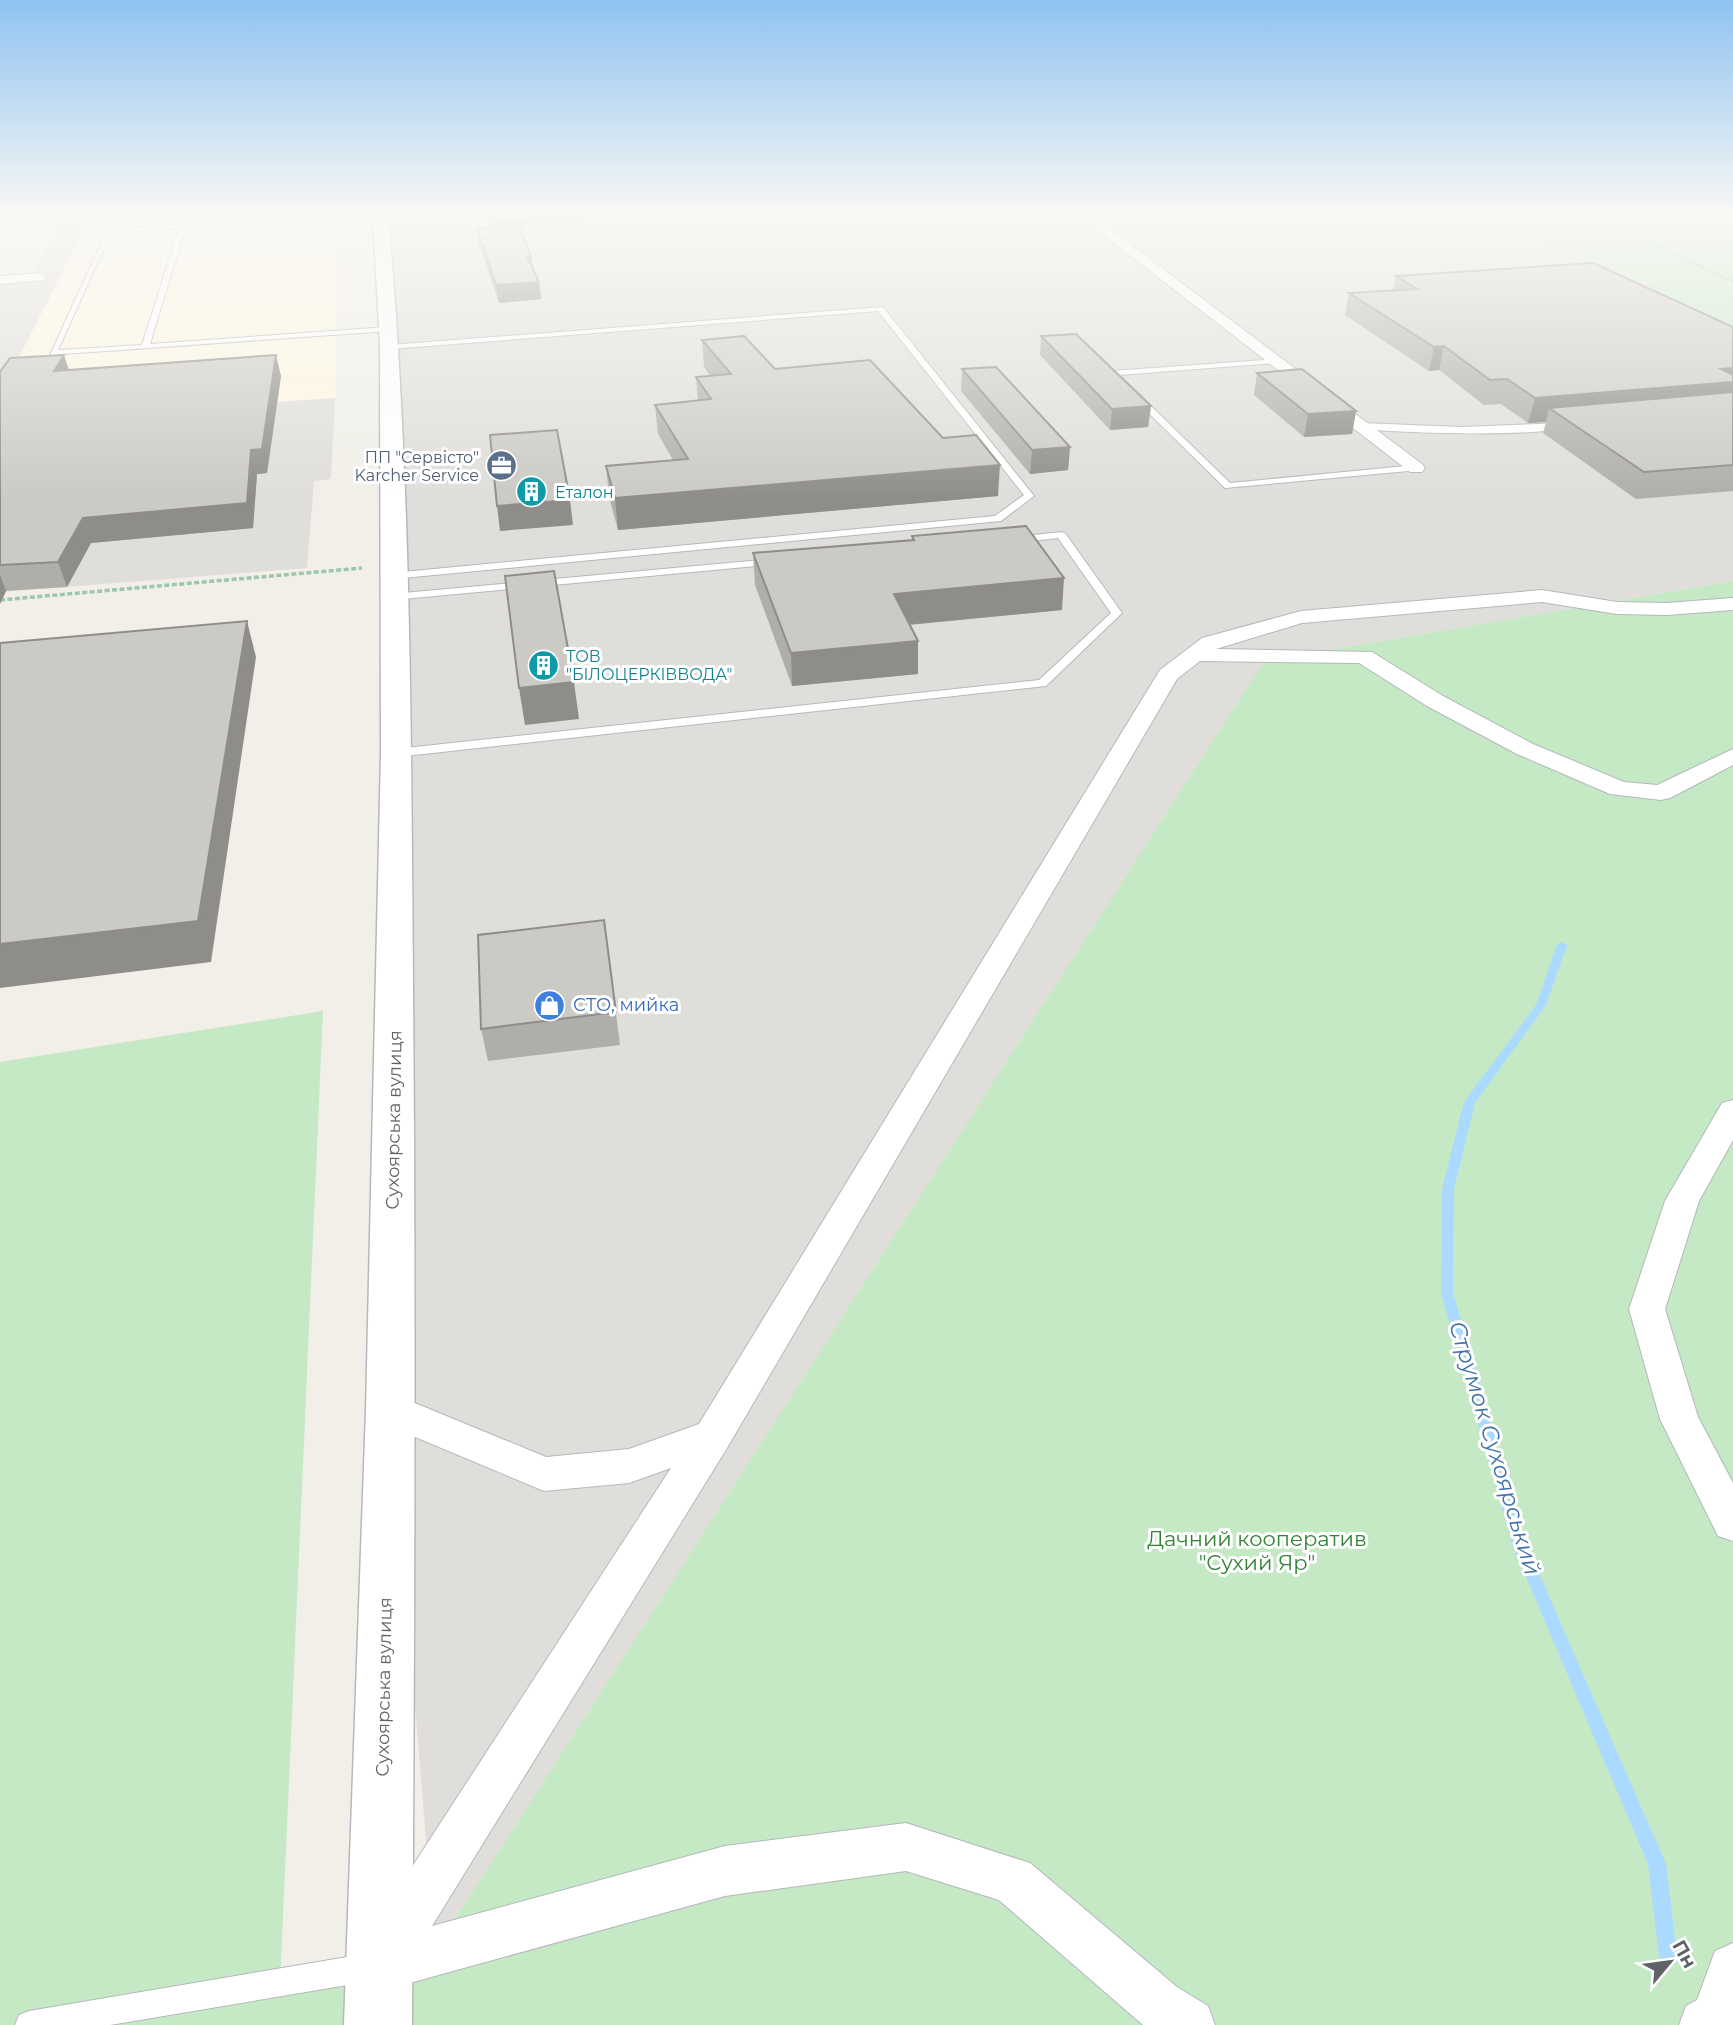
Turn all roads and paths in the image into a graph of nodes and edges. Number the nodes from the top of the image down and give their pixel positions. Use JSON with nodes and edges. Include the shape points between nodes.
{"nodes":[{"id":1,"x":73,"y":310,"type":"edge"},
{"id":2,"x":157,"y":310,"type":"edge"},
{"id":3,"x":387,"y":310,"type":"edge"},
{"id":4,"x":872,"y":310,"type":"edge"},
{"id":5,"x":880,"y":310,"type":"edge"},
{"id":6,"x":1208,"y":310,"type":"edge"},
{"id":7,"x":389,"y":338,"type":"junction"},
{"id":8,"x":145,"y":347,"type":"junction"},
{"id":9,"x":1276,"y":361,"type":"junction"},
{"id":10,"x":1574,"y":425,"type":"edge"},
{"id":11,"x":1361,"y":426,"type":"junction"},
{"id":12,"x":1416,"y":468,"type":"joint"},
{"id":13,"x":1007,"y":540,"type":"edge"},
{"id":14,"x":788,"y":561,"type":"edge"},
{"id":15,"x":392,"y":580,"type":"junction"},
{"id":16,"x":0,"y":600,"type":"edge"},
{"id":17,"x":1733,"y":604,"type":"edge"},
{"id":18,"x":1195,"y":655,"type":"junction"},
{"id":19,"x":396,"y":753,"type":"junction"},
{"id":20,"x":1733,"y":756,"type":"edge"},
{"id":21,"x":1733,"y":1111,"type":"edge"},
{"id":22,"x":391,"y":1410,"type":"junction"},
{"id":23,"x":713,"y":1436,"type":"junction"},
{"id":24,"x":1733,"y":1523,"type":"edge"},
{"id":25,"x":377,"y":1966,"type":"junction"},
{"id":26,"x":1733,"y":1969,"type":"edge"},
{"id":27,"x":29,"y":2025,"type":"edge"},
{"id":28,"x":378,"y":2025,"type":"edge"},
{"id":29,"x":1189,"y":2025,"type":"edge"},
{"id":30,"x":1705,"y":2025,"type":"edge"}],
"edges":[{"from":1,"to":8,"type":"lane","via":[[53,353]]},
{"from":2,"to":8,"type":"lane"},
{"from":3,"to":7,"type":"street","name":"Сухоярська вулиця"},
{"from":4,"to":7,"type":"lane"},
{"from":5,"to":15,"type":"lane","via":[[1029,496],[998,519]]},
{"from":6,"to":9,"type":"street"},
{"from":7,"to":8,"type":"lane"},
{"from":7,"to":15,"type":"street","name":"Сухоярська вулиця"},
{"from":9,"to":11,"type":"street"},
{"from":9,"to":12,"type":"lane","via":[[1112,373],[1228,486]]},
{"from":10,"to":11,"type":"lane","via":[[1494,432]]},
{"from":11,"to":12,"type":"street"},
{"from":13,"to":19,"type":"lane","via":[[1061,535],[1117,612],[1042,683]]},
{"from":14,"to":15,"type":"lane"},
{"from":15,"to":16,"type":"path"},
{"from":15,"to":19,"type":"street","name":"Сухоярська вулиця"},
{"from":17,"to":18,"type":"street","via":[[1617,608],[1542,596],[1301,617],[1210,643]]},
{"from":18,"to":20,"type":"street","via":[[1364,657],[1525,749],[1619,789],[1661,793]]},
{"from":18,"to":23,"type":"street","via":[[1168,675]]},
{"from":19,"to":22,"type":"street","name":"Сухоярська вулиця"},
{"from":21,"to":24,"type":"street","via":[[1682,1201],[1647,1309],[1679,1419]]},
{"from":22,"to":23,"type":"street","via":[[544,1474],[629,1466]]},
{"from":22,"to":25,"type":"street","name":"Сухоярська вулиця"},
{"from":23,"to":25,"type":"street"},
{"from":25,"to":27,"type":"lane"},
{"from":25,"to":28,"type":"street","name":"Сухоярська вулиця"},
{"from":25,"to":29,"type":"street","via":[[724,1871],[906,1847],[1013,1880],[1159,2006]]},
{"from":26,"to":30,"type":"street","via":[[1718,2017]]}]}
